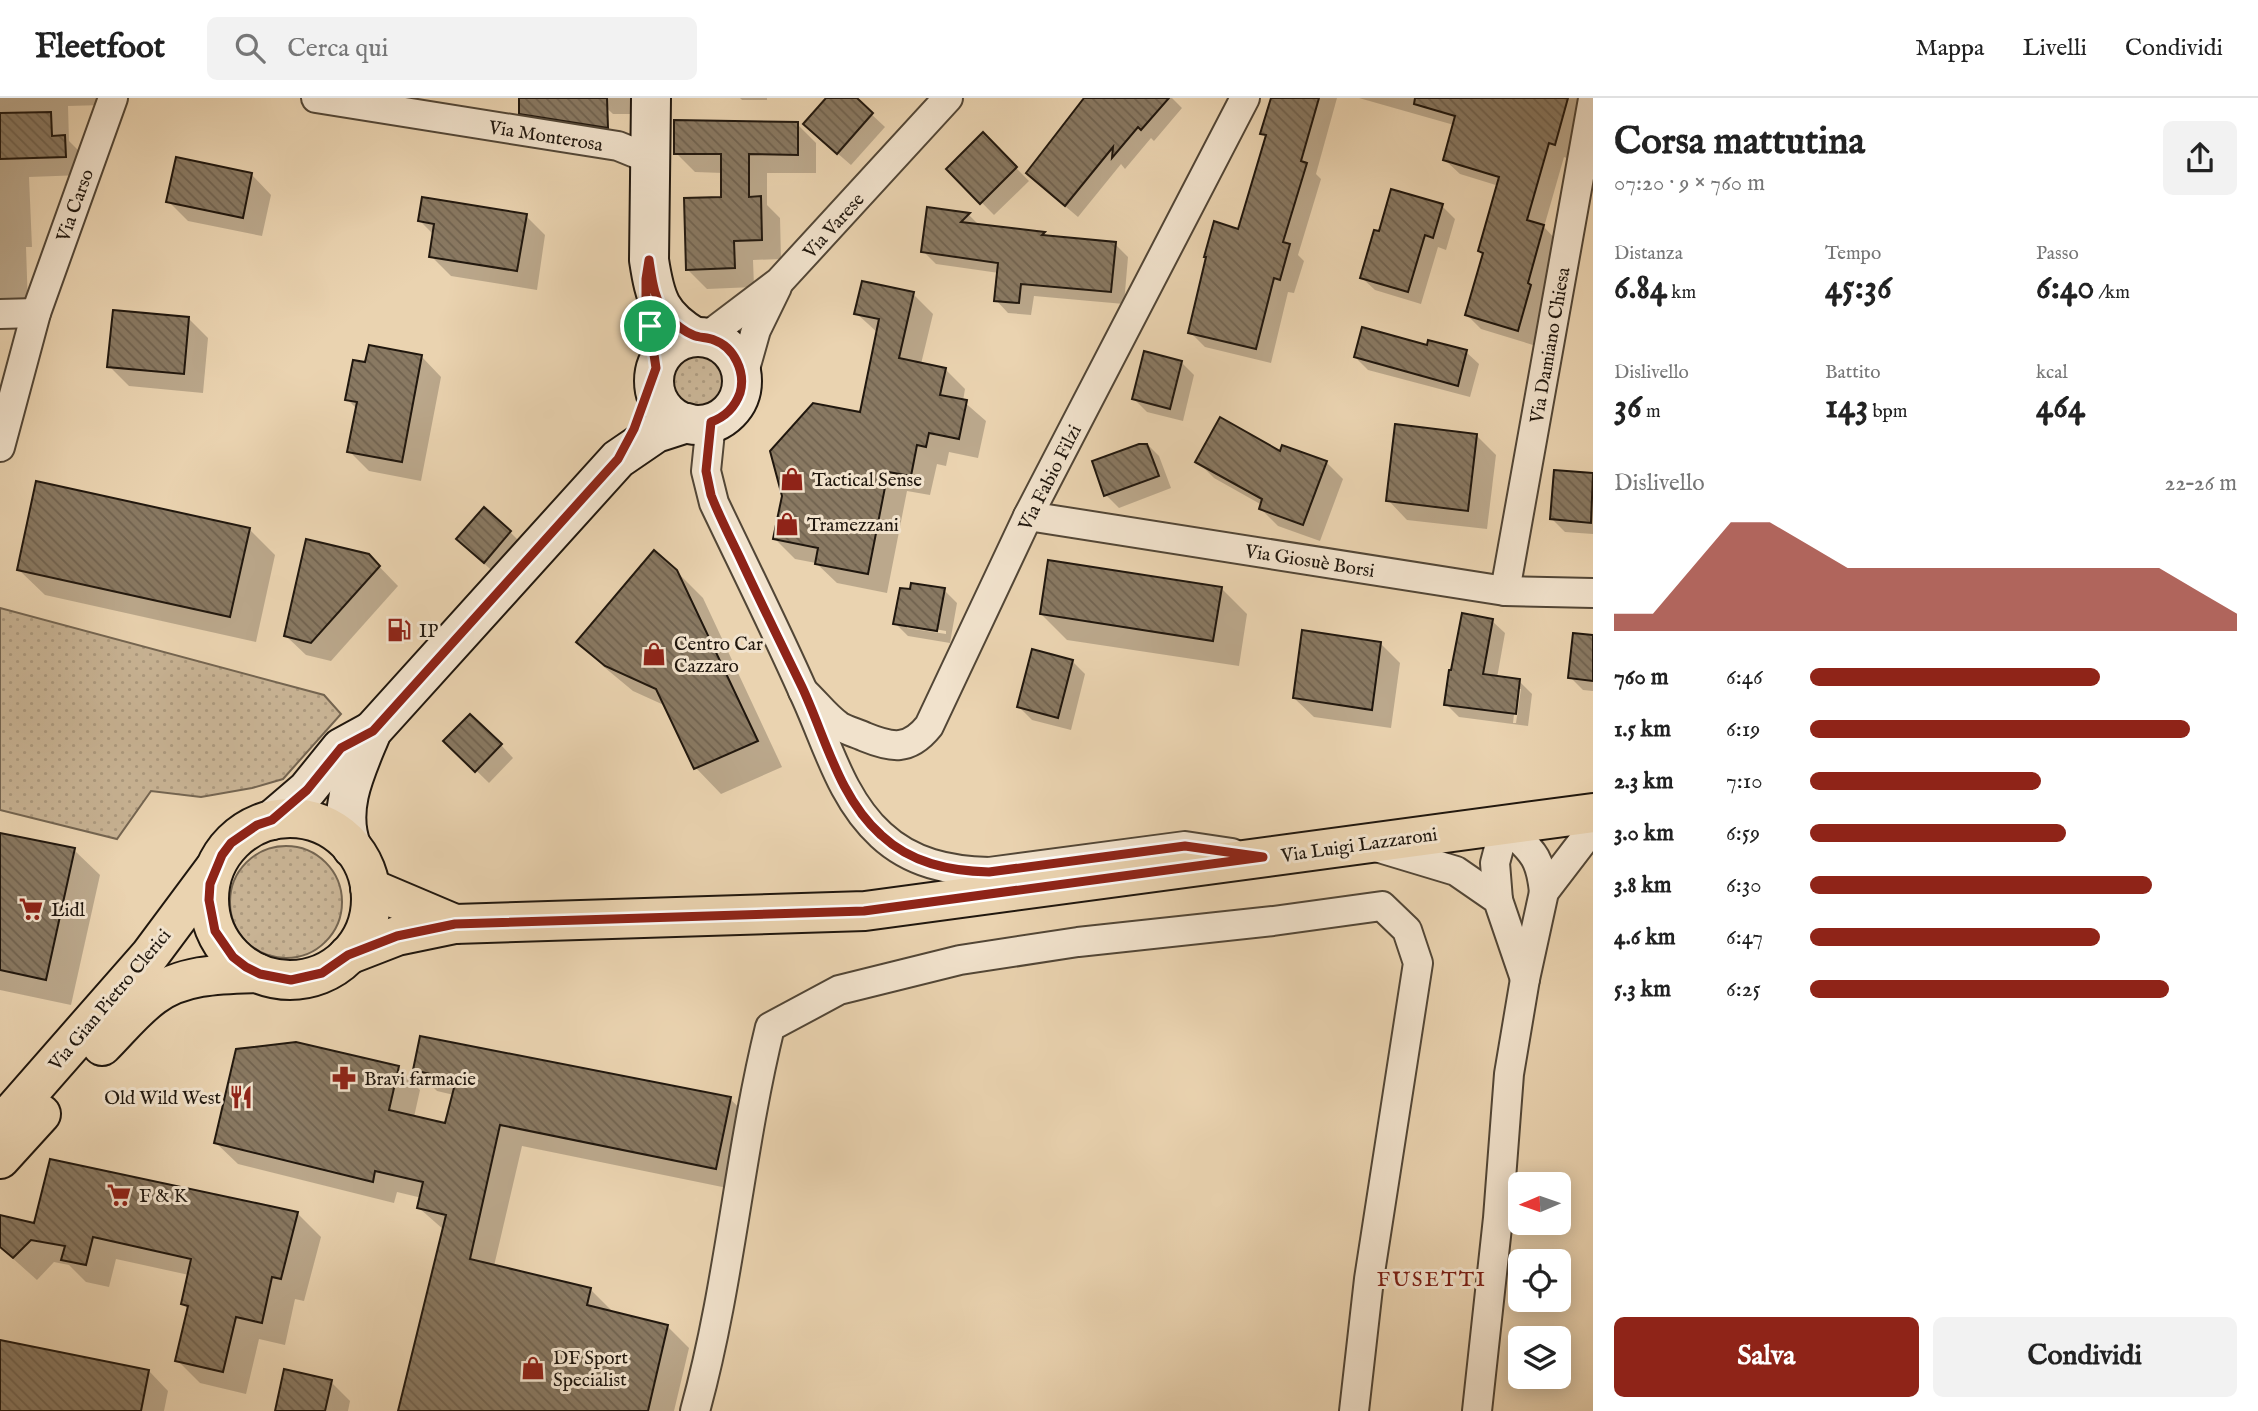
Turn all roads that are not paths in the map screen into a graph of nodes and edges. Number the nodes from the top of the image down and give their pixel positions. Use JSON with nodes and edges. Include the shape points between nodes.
{"nodes":[{"id":1,"x":113,"y":98,"type":"edge"},
{"id":2,"x":316,"y":98,"type":"edge"},
{"id":3,"x":651,"y":98,"type":"edge"},
{"id":4,"x":948,"y":98,"type":"edge"},
{"id":5,"x":1245,"y":98,"type":"edge"},
{"id":6,"x":1593,"y":99,"type":"edge"},
{"id":7,"x":650,"y":159,"type":"junction"},
{"id":8,"x":649,"y":260,"type":"junction"},
{"id":9,"x":779,"y":282,"type":"junction"},
{"id":10,"x":36,"y":313,"type":"junction"},
{"id":11,"x":0,"y":314,"type":"edge"},
{"id":12,"x":700,"y":337,"type":"junction"},
{"id":13,"x":655,"y":371,"type":"junction"},
{"id":14,"x":741,"y":383,"type":"junction"},
{"id":15,"x":699,"y":423,"type":"junction"},
{"id":16,"x":0,"y":447,"type":"edge"},
{"id":17,"x":618,"y":459,"type":"junction"},
{"id":18,"x":1028,"y":516,"type":"junction"},
{"id":19,"x":1505,"y":591,"type":"junction"},
{"id":20,"x":1593,"y":593,"type":"edge"},
{"id":21,"x":803,"y":691,"type":"junction"},
{"id":22,"x":373,"y":731,"type":"junction"},
{"id":23,"x":1593,"y":813,"type":"edge"},
{"id":24,"x":272,"y":820,"type":"junction"},
{"id":25,"x":1505,"y":825,"type":"junction"},
{"id":26,"x":1593,"y":828,"type":"edge"},
{"id":27,"x":1365,"y":843,"type":"junction"},
{"id":28,"x":352,"y":848,"type":"junction"},
{"id":29,"x":1263,"y":857,"type":"junction"},
{"id":30,"x":215,"y":869,"type":"junction"},
{"id":31,"x":370,"y":888,"type":"junction"},
{"id":32,"x":1544,"y":892,"type":"junction"},
{"id":33,"x":1498,"y":900,"type":"junction"},
{"id":34,"x":455,"y":924,"type":"junction"},
{"id":35,"x":348,"y":955,"type":"junction"},
{"id":36,"x":257,"y":973,"type":"junction"},
{"id":37,"x":1525,"y":979,"type":"junction"},
{"id":38,"x":0,"y":1126,"type":"edge"},
{"id":39,"x":0,"y":1159,"type":"edge"},
{"id":40,"x":695,"y":1411,"type":"edge"},
{"id":41,"x":1354,"y":1411,"type":"edge"},
{"id":42,"x":1477,"y":1411,"type":"edge"}],
"edges":[{"from":1,"to":10,"type":"street","name":"Via Carso"},
{"from":2,"to":7,"type":"street","name":"Via Monterosa","via":[[618,146]]},
{"from":3,"to":7,"type":"street"},
{"from":4,"to":9,"type":"street","name":"Via Varese"},
{"from":5,"to":18,"type":"street","name":"Via Fabio Filzi"},
{"from":6,"to":19,"type":"street","name":"Via Damiano Chiesa"},
{"from":7,"to":8,"type":"street"},
{"from":8,"to":12,"type":"street","via":[[657,301],[676,325]]},
{"from":8,"to":13,"type":"street","via":[[646,301]]},
{"from":9,"to":12,"type":"street","name":"Via Varese"},
{"from":9,"to":14,"type":"street","via":[[756,330]]},
{"from":10,"to":11,"type":"street"},
{"from":10,"to":16,"type":"street","name":"Via Carso"},
{"from":12,"to":13,"type":"street","via":[[673,344]]},
{"from":12,"to":14,"type":"street","via":[[720,343],[732,354]]},
{"from":13,"to":15,"type":"street","via":[[654,387],[661,405],[673,417]]},
{"from":13,"to":17,"type":"street"},
{"from":14,"to":15,"type":"street","via":[[732,408]]},
{"from":15,"to":17,"type":"street","via":[[656,433]]},
{"from":15,"to":21,"type":"street","via":[[711,495]]},
{"from":17,"to":22,"type":"street"},
{"from":18,"to":19,"type":"street","name":"Via Giosuè Borsi"},
{"from":18,"to":21,"type":"street","name":"Via Fabio Filzi","via":[[920,737],[908,744],[880,743],[840,726]]},
{"from":19,"to":20,"type":"street","name":"Via Giosuè Borsi"},
{"from":21,"to":29,"type":"street","via":[[847,792],[863,817],[907,854],[933,865],[989,872],[1185,846]]},
{"from":22,"to":24,"type":"street","via":[[341,748],[307,790]]},
{"from":22,"to":28,"type":"street","via":[[352,778],[346,808]]},
{"from":23,"to":25,"type":"main road","name":"Via Luigi Lazzaroni"},
{"from":24,"to":28,"type":"main road","via":[[316,822]]},
{"from":24,"to":30,"type":"main road","via":[[231,843]]},
{"from":25,"to":27,"type":"main road","name":"Via Luigi Lazzaroni"},
{"from":25,"to":32,"type":"street","via":[[1541,866]]},
{"from":25,"to":33,"type":"street","via":[[1495,863]]},
{"from":26,"to":32,"type":"street"},
{"from":27,"to":29,"type":"main road","name":"Via Luigi Lazzaroni"},
{"from":27,"to":33,"type":"street","via":[[1456,871]]},
{"from":28,"to":31,"type":"main road"},
{"from":29,"to":34,"type":"main road","name":"Via Luigi Lazzaroni","via":[[864,911]]},
{"from":30,"to":36,"type":"main road","via":[[209,900],[215,931],[233,957]]},
{"from":30,"to":38,"type":"main road","name":"Via Gian Pietro Clerici","via":[[150,955]]},
{"from":31,"to":34,"type":"main road","name":"Via Luigi Lazzaroni"},
{"from":31,"to":35,"type":"main road","via":[[364,931]]},
{"from":32,"to":37,"type":"street"},
{"from":33,"to":37,"type":"street"},
{"from":34,"to":35,"type":"main road","name":"Via Luigi Lazzaroni","via":[[397,936]]},
{"from":35,"to":36,"type":"main road","via":[[307,978]]},
{"from":36,"to":39,"type":"main road","name":"Via Gian Pietro Clerici","via":[[195,978],[152,996]]},
{"from":37,"to":42,"type":"street","via":[[1509,1074]]},
{"from":40,"to":41,"type":"street","via":[[770,1027],[839,990],[960,960],[1382,906],[1408,930],[1418,963],[1369,1279]]}]}
